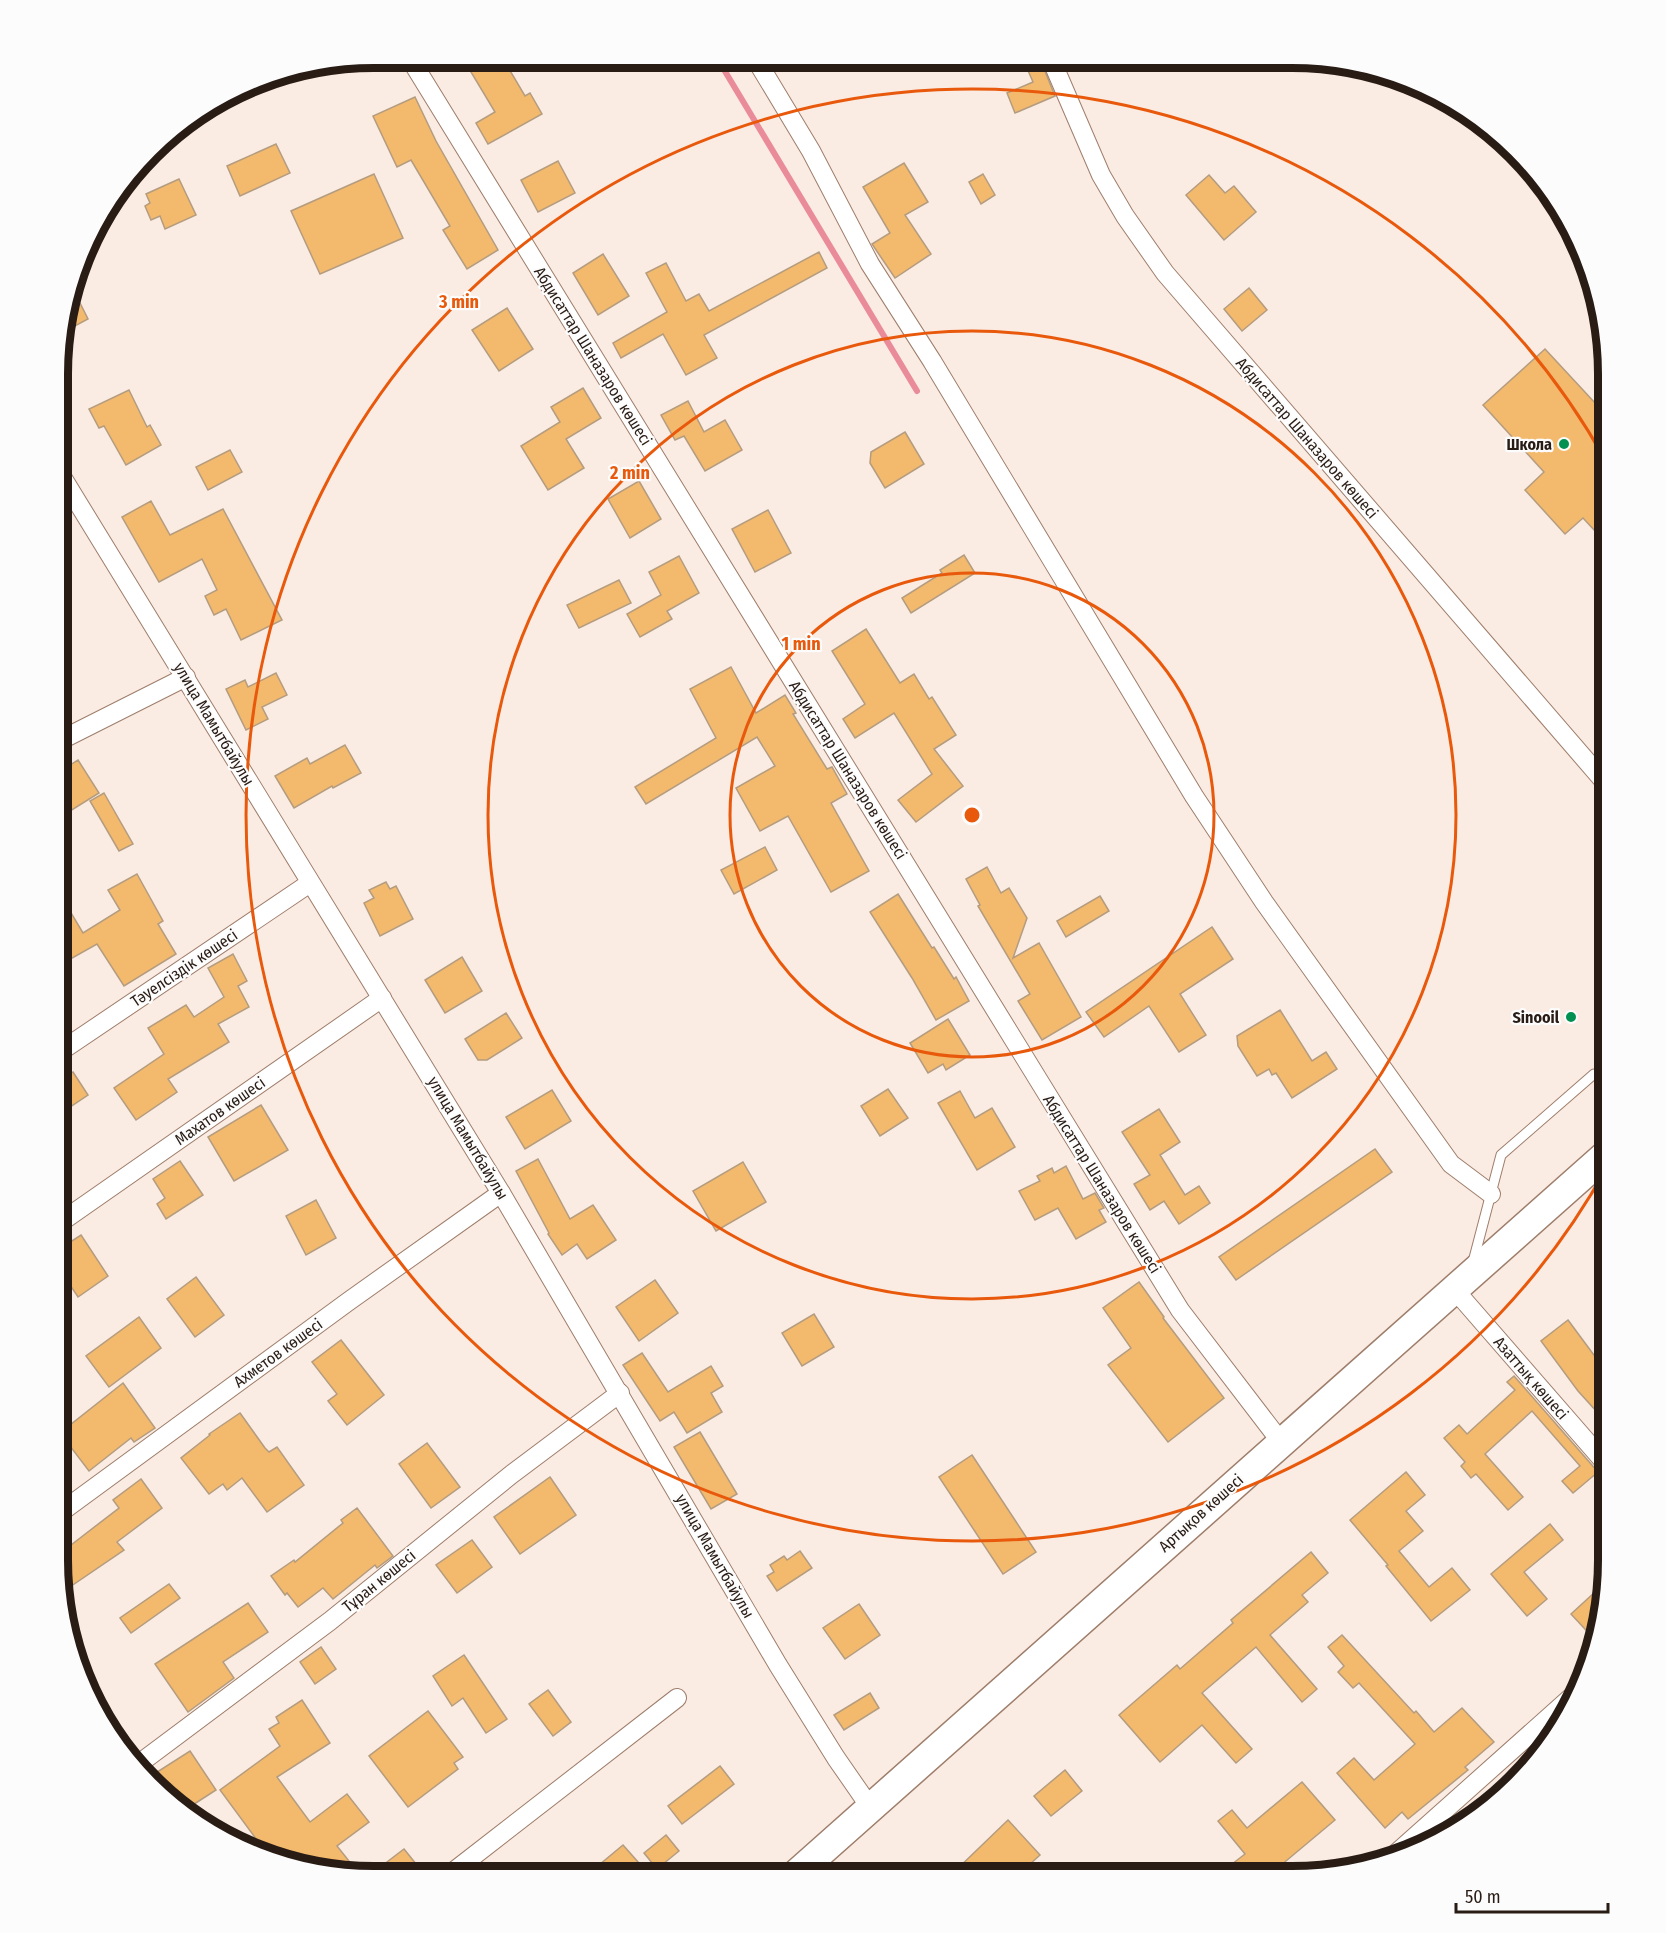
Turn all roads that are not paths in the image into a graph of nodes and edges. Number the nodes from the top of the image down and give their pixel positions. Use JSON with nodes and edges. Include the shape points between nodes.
{"nodes":[{"id":1,"x":416,"y":68,"type":"edge"},
{"id":2,"x":761,"y":68,"type":"edge"},
{"id":3,"x":1055,"y":68,"type":"edge"},
{"id":4,"x":68,"y":487,"type":"edge"},
{"id":5,"x":186,"y":677,"type":"junction"},
{"id":6,"x":68,"y":736,"type":"edge"},
{"id":7,"x":1598,"y":774,"type":"edge"},
{"id":8,"x":310,"y":883,"type":"junction"},
{"id":9,"x":382,"y":998,"type":"junction"},
{"id":10,"x":68,"y":1046,"type":"edge"},
{"id":11,"x":1598,"y":1075,"type":"edge"},
{"id":12,"x":1598,"y":1162,"type":"edge"},
{"id":13,"x":501,"y":1193,"type":"junction"},
{"id":14,"x":1491,"y":1194,"type":"junction"},
{"id":15,"x":68,"y":1217,"type":"edge"},
{"id":16,"x":1461,"y":1283,"type":"junction"},
{"id":17,"x":620,"y":1393,"type":"junction"},
{"id":18,"x":1281,"y":1442,"type":"junction"},
{"id":19,"x":1598,"y":1454,"type":"edge"},
{"id":20,"x":68,"y":1507,"type":"edge"},
{"id":21,"x":677,"y":1698,"type":"dead end"},
{"id":22,"x":1560,"y":1707,"type":"edge"},
{"id":23,"x":143,"y":1761,"type":"edge"},
{"id":24,"x":870,"y":1807,"type":"junction"},
{"id":25,"x":1409,"y":1842,"type":"edge"},
{"id":26,"x":461,"y":1866,"type":"edge"},
{"id":27,"x":805,"y":1866,"type":"edge"}],
"edges":[{"from":1,"to":18,"type":"street","name":"Абдисаттар Шаназаров көшесі","via":[[1180,1310]]},
{"from":2,"to":14,"type":"street","via":[[811,151],[870,264],[1200,806],[1451,1164]]},
{"from":3,"to":7,"type":"street","name":"Абдисаттар Шаназаров көшесі","via":[[1101,176],[1165,273]]},
{"from":4,"to":5,"type":"street","name":"улица Мамытбайулы"},
{"from":5,"to":6,"type":"street"},
{"from":5,"to":8,"type":"street","name":"улица Мамытбайулы"},
{"from":8,"to":9,"type":"street","name":"улица Мамытбайулы"},
{"from":8,"to":10,"type":"street","name":"Тәуелсіздік көшесі"},
{"from":9,"to":13,"type":"street","name":"улица Мамытбайулы"},
{"from":9,"to":15,"type":"street","name":"Махатов көшесі"},
{"from":11,"to":14,"type":"lane","via":[[1501,1155]]},
{"from":12,"to":16,"type":"highway","name":"Артықов көшесі"},
{"from":13,"to":17,"type":"street","name":"улица Мамытбайулы"},
{"from":13,"to":20,"type":"street","name":"Ахметов көшесі"},
{"from":14,"to":16,"type":"lane"},
{"from":16,"to":18,"type":"highway","name":"Артықов көшесі"},
{"from":16,"to":19,"type":"street","name":"Азаттық көшесі"},
{"from":17,"to":23,"type":"street","name":"Тұран көшесі","via":[[512,1474],[330,1621]]},
{"from":17,"to":24,"type":"street","name":"улица Мамытбайулы","via":[[778,1665]]},
{"from":18,"to":24,"type":"highway","name":"Артықов көшесі"},
{"from":21,"to":26,"type":"street"},
{"from":22,"to":25,"type":"street"},
{"from":24,"to":27,"type":"highway","name":"Артықов көшесі"}]}
